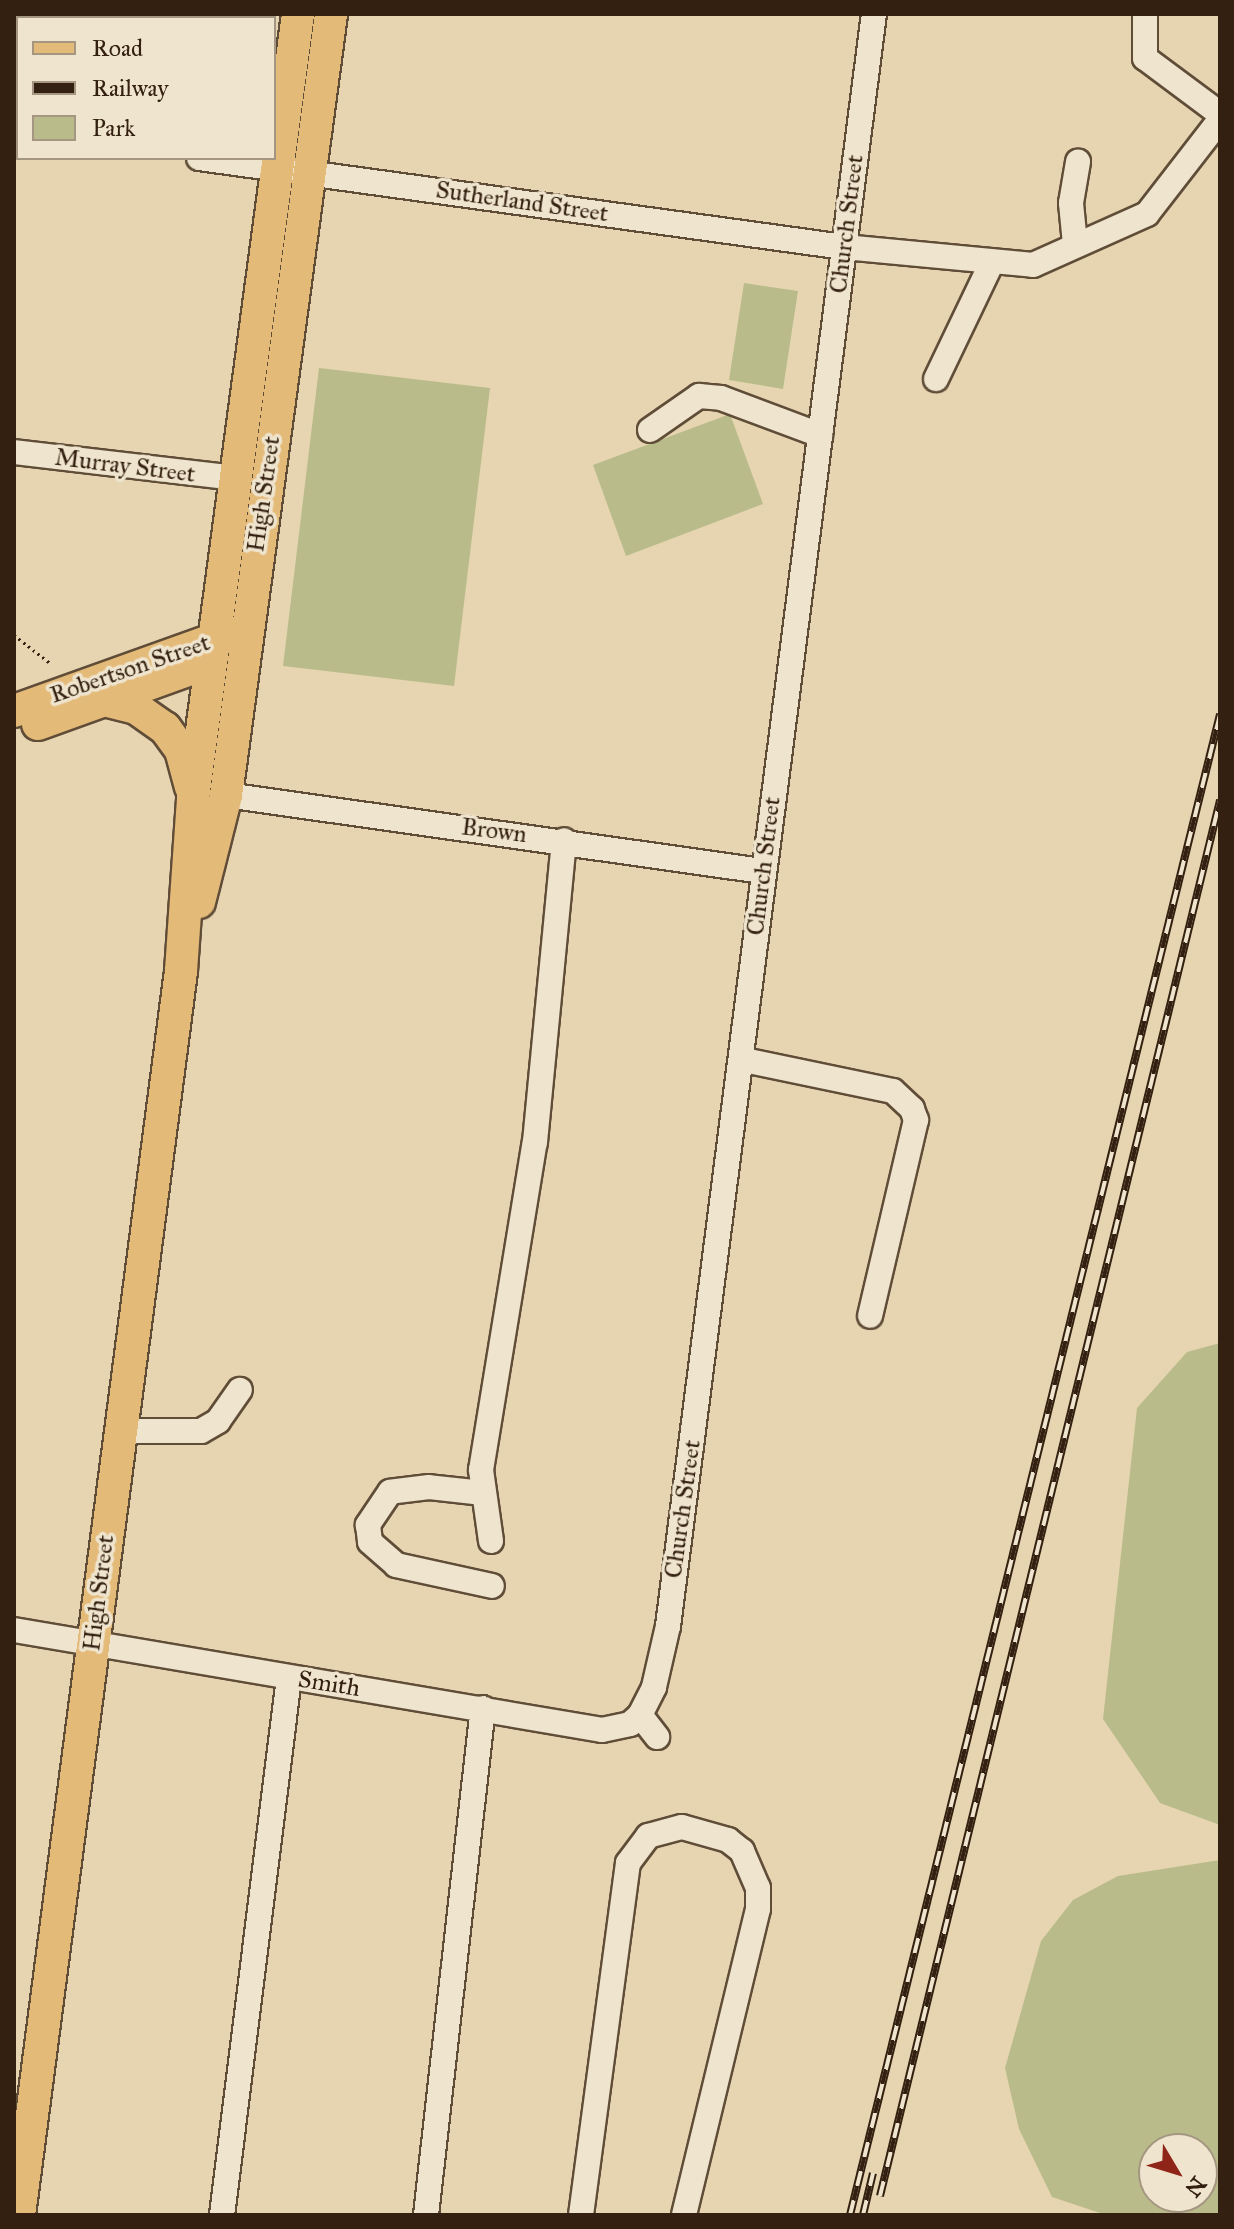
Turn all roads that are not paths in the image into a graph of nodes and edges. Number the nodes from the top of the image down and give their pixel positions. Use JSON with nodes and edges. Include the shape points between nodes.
{"nodes":[{"id":1,"x":298,"y":14,"type":"edge"},
{"id":2,"x":331,"y":14,"type":"edge"},
{"id":3,"x":874,"y":14,"type":"edge"},
{"id":4,"x":1145,"y":14,"type":"edge"},
{"id":5,"x":1220,"y":117,"type":"edge"},
{"id":6,"x":213,"y":160,"type":"edge"},
{"id":7,"x":1078,"y":162,"type":"dead end"},
{"id":8,"x":277,"y":169,"type":"junction"},
{"id":9,"x":310,"y":174,"type":"junction"},
{"id":10,"x":1075,"y":244,"type":"junction"},
{"id":11,"x":844,"y":247,"type":"junction"},
{"id":12,"x":992,"y":262,"type":"junction"},
{"id":13,"x":936,"y":379,"type":"dead end"},
{"id":14,"x":650,"y":430,"type":"dead end"},
{"id":15,"x":820,"y":435,"type":"junction"},
{"id":16,"x":14,"y":452,"type":"edge"},
{"id":17,"x":236,"y":478,"type":"junction"},
{"id":18,"x":229,"y":645,"type":"junction"},
{"id":19,"x":104,"y":700,"type":"junction"},
{"id":20,"x":14,"y":711,"type":"edge"},
{"id":21,"x":14,"y":732,"type":"edge"},
{"id":22,"x":226,"y":795,"type":"junction"},
{"id":23,"x":193,"y":798,"type":"junction"},
{"id":24,"x":564,"y":840,"type":"junction"},
{"id":25,"x":762,"y":871,"type":"junction"},
{"id":26,"x":181,"y":971,"type":"junction"},
{"id":27,"x":744,"y":1060,"type":"junction"},
{"id":28,"x":870,"y":1316,"type":"dead end"},
{"id":29,"x":240,"y":1390,"type":"dead end"},
{"id":30,"x":121,"y":1431,"type":"junction"},
{"id":31,"x":483,"y":1493,"type":"junction"},
{"id":32,"x":491,"y":1541,"type":"dead end"},
{"id":33,"x":492,"y":1586,"type":"dead end"},
{"id":34,"x":14,"y":1630,"type":"edge"},
{"id":35,"x":92,"y":1644,"type":"junction"},
{"id":36,"x":289,"y":1678,"type":"junction"},
{"id":37,"x":483,"y":1708,"type":"junction"},
{"id":38,"x":640,"y":1715,"type":"junction"},
{"id":39,"x":657,"y":1737,"type":"dead end"},
{"id":40,"x":19,"y":2215,"type":"edge"},
{"id":41,"x":222,"y":2215,"type":"edge"},
{"id":42,"x":426,"y":2215,"type":"edge"},
{"id":43,"x":581,"y":2215,"type":"edge"},
{"id":44,"x":684,"y":2215,"type":"edge"}],
"edges":[{"from":1,"to":8,"type":"main road","name":"High Street"},
{"from":2,"to":9,"type":"main road","name":"High Street"},
{"from":3,"to":11,"type":"street","name":"Church Street"},
{"from":4,"to":5,"type":"street","via":[[1145,58]]},
{"from":5,"to":10,"type":"street","name":"Sutherland Street","via":[[1147,214]]},
{"from":6,"to":8,"type":"street","name":"Sutherland Street"},
{"from":7,"to":10,"type":"street","via":[[1071,203]]},
{"from":8,"to":9,"type":"street","name":"Sutherland Street"},
{"from":8,"to":17,"type":"main road","name":"High Street"},
{"from":9,"to":11,"type":"street","name":"Sutherland Street"},
{"from":9,"to":18,"type":"main road","name":"High Street"},
{"from":10,"to":12,"type":"street","name":"Sutherland Street","via":[[1044,264]]},
{"from":11,"to":12,"type":"street","name":"Sutherland Street"},
{"from":11,"to":15,"type":"street","name":"Church Street"},
{"from":12,"to":13,"type":"street"},
{"from":14,"to":15,"type":"street","via":[[699,396],[721,398]]},
{"from":15,"to":25,"type":"street","name":"Church Street"},
{"from":16,"to":17,"type":"street","name":"Murray Street"},
{"from":17,"to":18,"type":"main road","name":"High Street"},
{"from":18,"to":19,"type":"main road","name":"Robertson Street"},
{"from":18,"to":20,"type":"main road","name":"Robertson Street"},
{"from":18,"to":22,"type":"main road","name":"High Street"},
{"from":18,"to":23,"type":"main road","name":"High Street"},
{"from":19,"to":21,"type":"main road","name":"Robertson Street"},
{"from":19,"to":23,"type":"main road","via":[[136,708],[165,728],[181,750]]},
{"from":22,"to":24,"type":"street","name":"Brown"},
{"from":22,"to":26,"type":"main road","name":"High Street"},
{"from":23,"to":26,"type":"main road","name":"High Street"},
{"from":24,"to":25,"type":"street","name":"Brown"},
{"from":24,"to":31,"type":"street","via":[[535,1142],[491,1390]]},
{"from":25,"to":27,"type":"street","name":"Church Street"},
{"from":26,"to":30,"type":"main road","name":"High Street"},
{"from":27,"to":28,"type":"street","via":[[893,1091],[912,1109],[916,1120]]},
{"from":27,"to":38,"type":"street","name":"Church Street","via":[[668,1626],[654,1687]]},
{"from":29,"to":30,"type":"street","via":[[218,1421],[201,1431]]},
{"from":30,"to":35,"type":"main road","name":"High Street"},
{"from":31,"to":32,"type":"street"},
{"from":31,"to":33,"type":"street","via":[[399,1489],[374,1508],[368,1525],[370,1542],[396,1565]]},
{"from":34,"to":35,"type":"street","name":"Smith"},
{"from":35,"to":36,"type":"street","name":"Smith"},
{"from":35,"to":40,"type":"main road","name":"High Street"},
{"from":36,"to":37,"type":"street","name":"Smith"},
{"from":36,"to":41,"type":"street"},
{"from":37,"to":38,"type":"street","name":"Smith","via":[[602,1730],[630,1724]]},
{"from":37,"to":42,"type":"street"},
{"from":38,"to":39,"type":"street"},
{"from":43,"to":44,"type":"street","via":[[628,1863],[648,1836],[682,1827],[728,1840],[742,1851],[758,1898],[747,1967]]}]}
